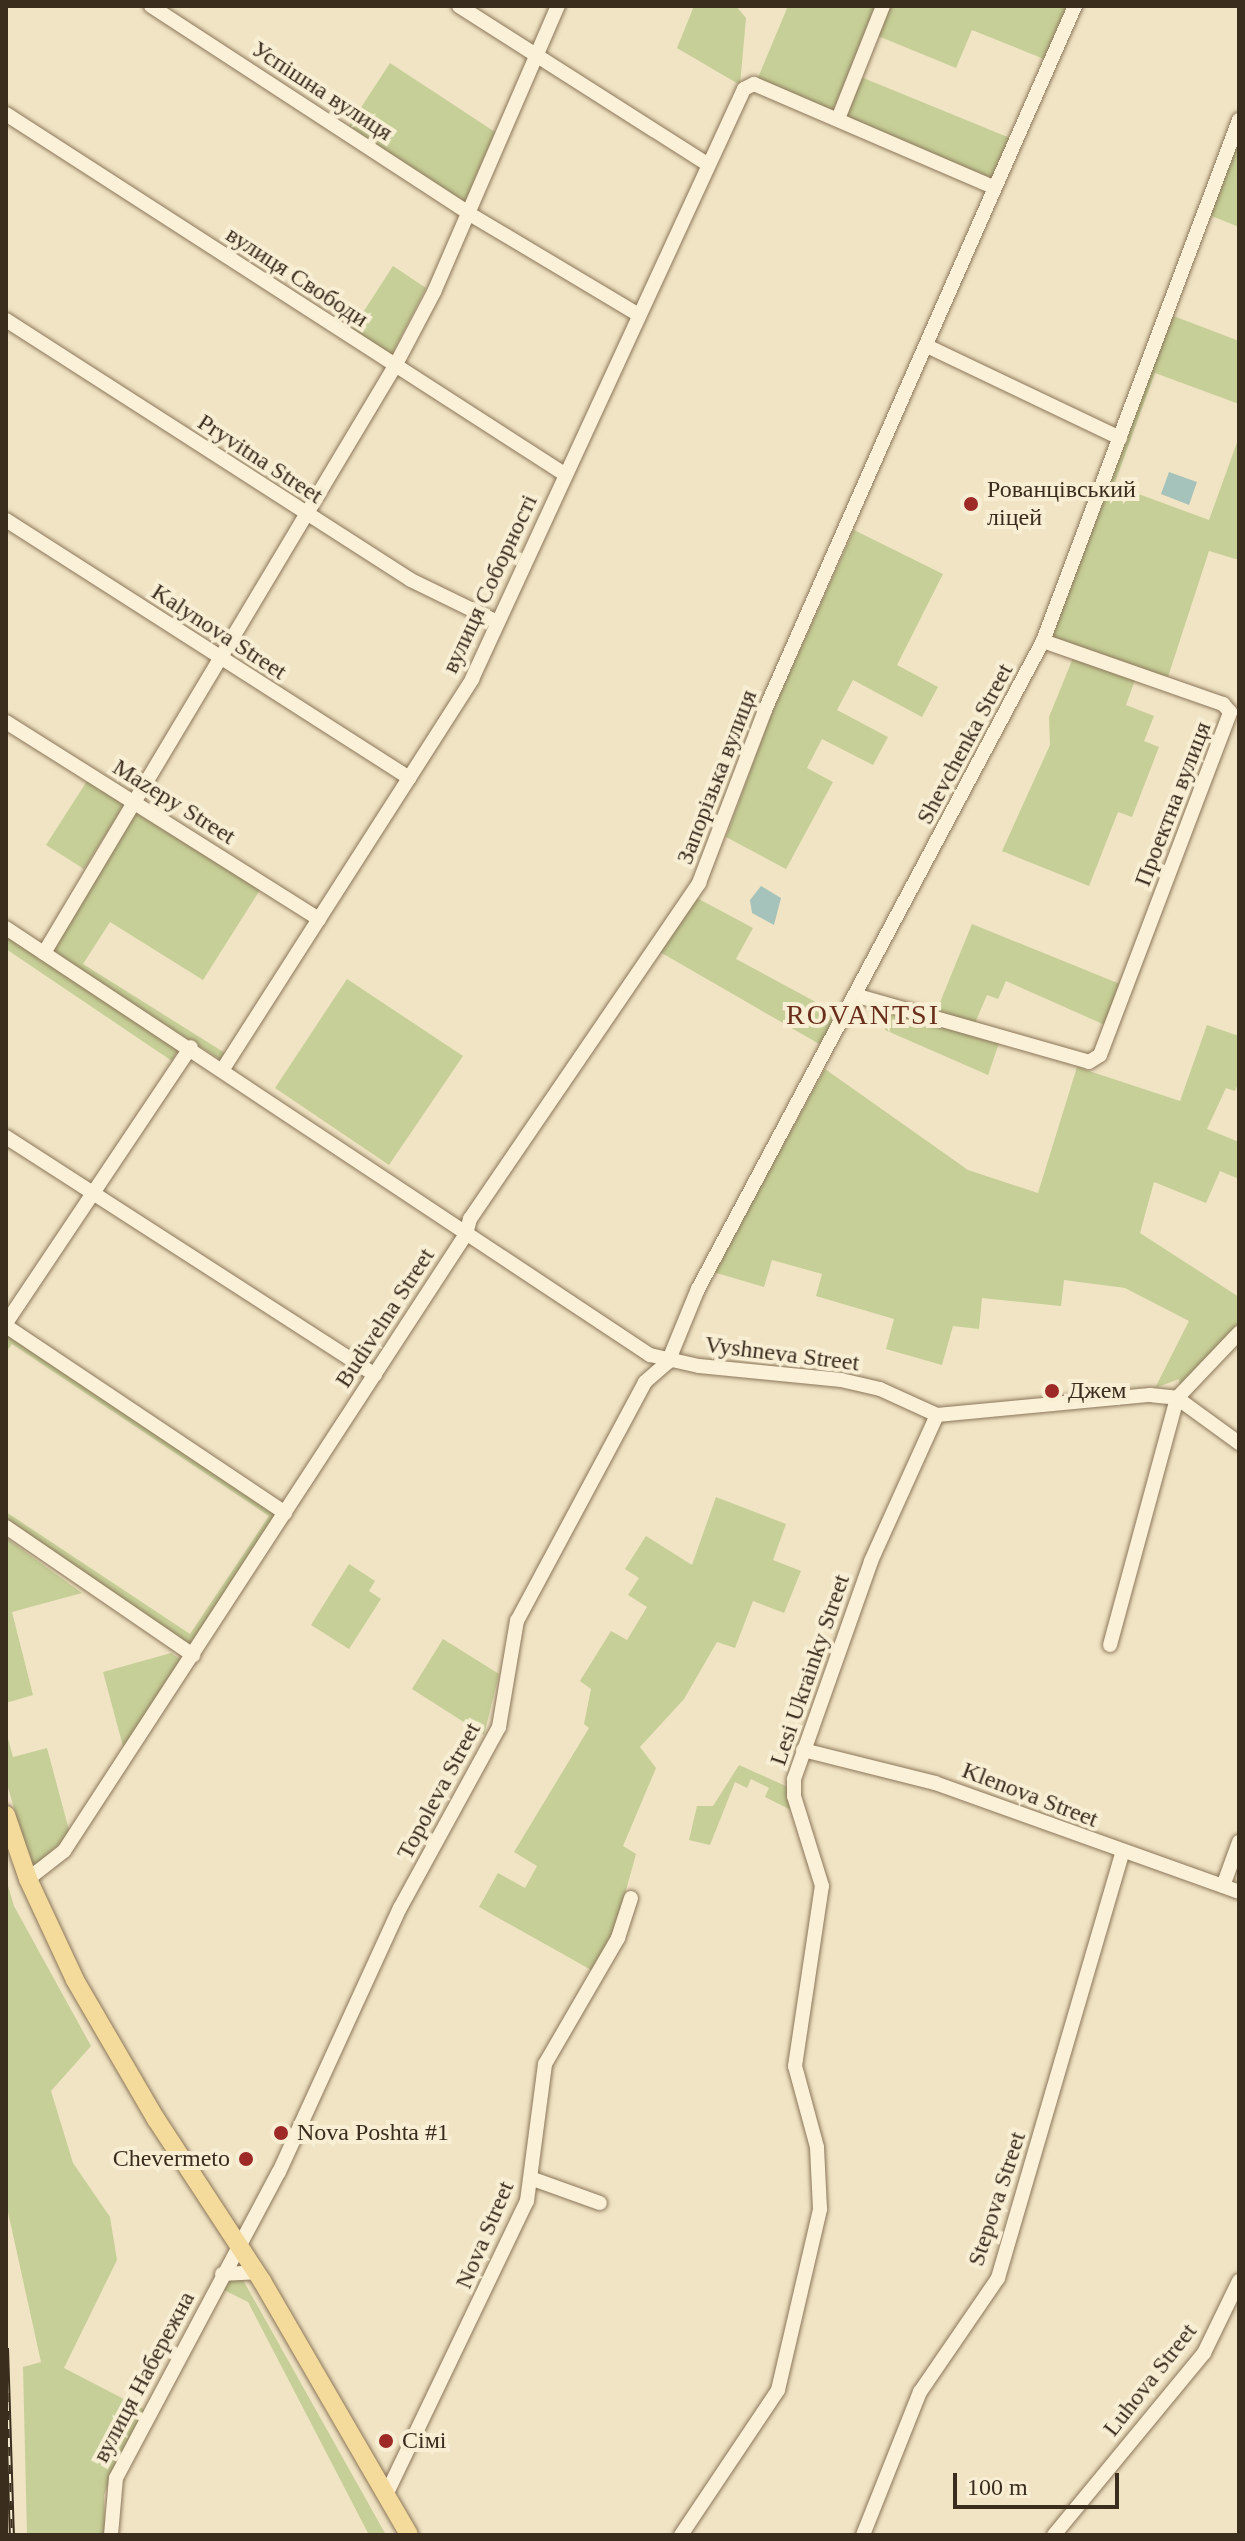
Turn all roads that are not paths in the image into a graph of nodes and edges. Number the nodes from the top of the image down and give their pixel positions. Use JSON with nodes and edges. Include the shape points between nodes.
{"nodes":[{"id":1,"x":151,"y":6,"type":"edge"},
{"id":2,"x":459,"y":6,"type":"edge"},
{"id":3,"x":558,"y":6,"type":"edge"},
{"id":4,"x":883,"y":6,"type":"edge"},
{"id":5,"x":1075,"y":6,"type":"edge"},
{"id":6,"x":536,"y":56,"type":"junction"},
{"id":7,"x":6,"y":114,"type":"edge"},
{"id":8,"x":838,"y":119,"type":"junction"},
{"id":9,"x":1239,"y":120,"type":"edge"},
{"id":10,"x":707,"y":164,"type":"junction"},
{"id":11,"x":995,"y":188,"type":"junction"},
{"id":12,"x":468,"y":213,"type":"junction"},
{"id":13,"x":639,"y":315,"type":"junction"},
{"id":14,"x":6,"y":320,"type":"edge"},
{"id":15,"x":927,"y":346,"type":"junction"},
{"id":16,"x":395,"y":366,"type":"junction"},
{"id":17,"x":1120,"y":438,"type":"junction"},
{"id":18,"x":566,"y":475,"type":"junction"},
{"id":19,"x":303,"y":513,"type":"junction"},
{"id":20,"x":6,"y":520,"type":"edge"},
{"id":21,"x":497,"y":622,"type":"junction"},
{"id":22,"x":1043,"y":641,"type":"junction"},
{"id":23,"x":217,"y":658,"type":"junction"},
{"id":24,"x":6,"y":722,"type":"edge"},
{"id":25,"x":410,"y":778,"type":"junction"},
{"id":26,"x":132,"y":802,"type":"junction"},
{"id":27,"x":319,"y":919,"type":"junction"},
{"id":28,"x":6,"y":928,"type":"edge"},
{"id":29,"x":44,"y":953,"type":"junction"},
{"id":30,"x":858,"y":996,"type":"junction"},
{"id":31,"x":191,"y":1047,"type":"junction"},
{"id":32,"x":223,"y":1069,"type":"junction"},
{"id":33,"x":6,"y":1137,"type":"edge"},
{"id":34,"x":93,"y":1195,"type":"junction"},
{"id":35,"x":466,"y":1234,"type":"junction"},
{"id":36,"x":6,"y":1324,"type":"edge"},
{"id":37,"x":1239,"y":1333,"type":"edge"},
{"id":38,"x":668,"y":1362,"type":"junction"},
{"id":39,"x":375,"y":1375,"type":"junction"},
{"id":40,"x":1177,"y":1398,"type":"junction"},
{"id":41,"x":937,"y":1415,"type":"junction"},
{"id":42,"x":1239,"y":1443,"type":"edge"},
{"id":43,"x":285,"y":1513,"type":"junction"},
{"id":44,"x":6,"y":1527,"type":"edge"},
{"id":45,"x":1110,"y":1645,"type":"dead end"},
{"id":46,"x":193,"y":1655,"type":"junction"},
{"id":47,"x":803,"y":1750,"type":"junction"},
{"id":48,"x":6,"y":1815,"type":"edge"},
{"id":49,"x":1239,"y":1842,"type":"edge"},
{"id":50,"x":1122,"y":1854,"type":"junction"},
{"id":51,"x":28,"y":1879,"type":"junction"},
{"id":52,"x":1223,"y":1886,"type":"junction"},
{"id":53,"x":1239,"y":1892,"type":"edge"},
{"id":54,"x":631,"y":1898,"type":"dead end"},
{"id":55,"x":533,"y":2179,"type":"junction"},
{"id":56,"x":600,"y":2203,"type":"dead end"},
{"id":57,"x":236,"y":2244,"type":"junction"},
{"id":58,"x":255,"y":2272,"type":"junction"},
{"id":59,"x":222,"y":2274,"type":"junction"},
{"id":60,"x":1239,"y":2281,"type":"edge"},
{"id":61,"x":386,"y":2495,"type":"junction"},
{"id":62,"x":111,"y":2535,"type":"edge"},
{"id":63,"x":409,"y":2535,"type":"edge"},
{"id":64,"x":681,"y":2535,"type":"edge"},
{"id":65,"x":863,"y":2535,"type":"edge"},
{"id":66,"x":1054,"y":2535,"type":"edge"}],
"edges":[{"from":1,"to":12,"type":"street","name":"Успішна вулиця"},
{"from":2,"to":6,"type":"street"},
{"from":3,"to":6,"type":"street"},
{"from":4,"to":8,"type":"street"},
{"from":5,"to":11,"type":"street","name":"Запорізька вулиця"},
{"from":6,"to":10,"type":"street"},
{"from":6,"to":12,"type":"street"},
{"from":7,"to":16,"type":"street","name":"вулиця Свободи"},
{"from":8,"to":10,"type":"street","name":"вулиця Соборності","via":[[754,84],[744,89]]},
{"from":8,"to":11,"type":"street"},
{"from":9,"to":17,"type":"street","name":"Shevchenka Street"},
{"from":10,"to":13,"type":"street","name":"вулиця Соборності"},
{"from":11,"to":15,"type":"street","name":"Запорізька вулиця"},
{"from":12,"to":13,"type":"street","name":"Успішна вулиця"},
{"from":12,"to":16,"type":"street"},
{"from":13,"to":18,"type":"street","name":"вулиця Соборності"},
{"from":14,"to":19,"type":"street","name":"Pryvitna Street"},
{"from":15,"to":17,"type":"street"},
{"from":15,"to":35,"type":"street","name":"Запорізька вулиця","via":[[765,710],[708,866],[470,1219]]},
{"from":16,"to":18,"type":"street","name":"вулиця Свободи"},
{"from":16,"to":19,"type":"street"},
{"from":17,"to":22,"type":"street","name":"Shevchenka Street"},
{"from":18,"to":21,"type":"street","name":"вулиця Соборності"},
{"from":19,"to":21,"type":"street","name":"Pryvitna Street","via":[[411,580]]},
{"from":19,"to":23,"type":"street"},
{"from":20,"to":23,"type":"street","name":"Kalynova Street"},
{"from":21,"to":25,"type":"street","name":"вулиця Соборності","via":[[472,679]]},
{"from":22,"to":30,"type":"street","name":"Shevchenka Street"},
{"from":22,"to":30,"type":"street","name":"Проектна вулиця","via":[[1223,704],[1230,712],[1100,1055],[1089,1062]]},
{"from":23,"to":25,"type":"street","name":"Kalynova Street"},
{"from":23,"to":26,"type":"street"},
{"from":24,"to":26,"type":"street","name":"Mazepy Street"},
{"from":25,"to":27,"type":"street","name":"вулиця Соборності"},
{"from":26,"to":27,"type":"street","name":"Mazepy Street"},
{"from":26,"to":29,"type":"street"},
{"from":27,"to":32,"type":"street","name":"вулиця Соборності"},
{"from":28,"to":29,"type":"street","name":"Budivelna Street"},
{"from":29,"to":31,"type":"street","name":"Budivelna Street"},
{"from":30,"to":38,"type":"street","name":"Shevchenka Street","via":[[698,1289]]},
{"from":31,"to":32,"type":"street","name":"Budivelna Street"},
{"from":31,"to":34,"type":"street"},
{"from":32,"to":35,"type":"street","name":"Budivelna Street"},
{"from":33,"to":34,"type":"street"},
{"from":34,"to":36,"type":"street"},
{"from":34,"to":39,"type":"street"},
{"from":35,"to":38,"type":"street","name":"Vyshneva Street"},
{"from":35,"to":39,"type":"street","name":"Budivelna Street"},
{"from":36,"to":43,"type":"street"},
{"from":37,"to":40,"type":"street"},
{"from":38,"to":41,"type":"street","name":"Vyshneva Street","via":[[841,1380],[880,1389]]},
{"from":38,"to":57,"type":"street","name":"Topoleva Street","via":[[645,1382],[517,1621],[499,1727],[400,1908],[328,2074]]},
{"from":39,"to":43,"type":"street","name":"Budivelna Street"},
{"from":40,"to":41,"type":"street","name":"Vyshneva Street","via":[[1150,1395]]},
{"from":40,"to":42,"type":"street"},
{"from":40,"to":45,"type":"street"},
{"from":41,"to":47,"type":"street","name":"Lesi Ukrainky Street","via":[[871,1561]]},
{"from":43,"to":46,"type":"street","name":"Budivelna Street"},
{"from":44,"to":46,"type":"street"},
{"from":46,"to":51,"type":"street","name":"Budivelna Street","via":[[64,1851]]},
{"from":47,"to":50,"type":"street","name":"Klenova Street","via":[[935,1783]]},
{"from":47,"to":64,"type":"street","name":"Lesi Ukrainky Street","via":[[794,1796],[823,1905],[795,2066],[817,2147],[820,2209],[778,2390]]},
{"from":48,"to":51,"type":"main road"},
{"from":49,"to":52,"type":"street"},
{"from":50,"to":52,"type":"street","name":"Klenova Street"},
{"from":50,"to":65,"type":"street","name":"Stepova Street","via":[[998,2278],[920,2392]]},
{"from":51,"to":57,"type":"main road","via":[[82,1992]]},
{"from":52,"to":53,"type":"street","name":"Klenova Street"},
{"from":54,"to":55,"type":"street","name":"Nova Street","via":[[618,1938],[545,2064]]},
{"from":55,"to":56,"type":"street"},
{"from":55,"to":61,"type":"street","name":"Nova Street","via":[[503,2254]]},
{"from":57,"to":58,"type":"main road"},
{"from":57,"to":59,"type":"street","name":"вулиця Набережна"},
{"from":58,"to":59,"type":"street"},
{"from":58,"to":61,"type":"main road"},
{"from":59,"to":62,"type":"street","name":"вулиця Набережна","via":[[116,2478],[110,2498]]},
{"from":60,"to":66,"type":"street","name":"Luhova Street","via":[[1204,2353]]},
{"from":61,"to":63,"type":"main road"}]}
